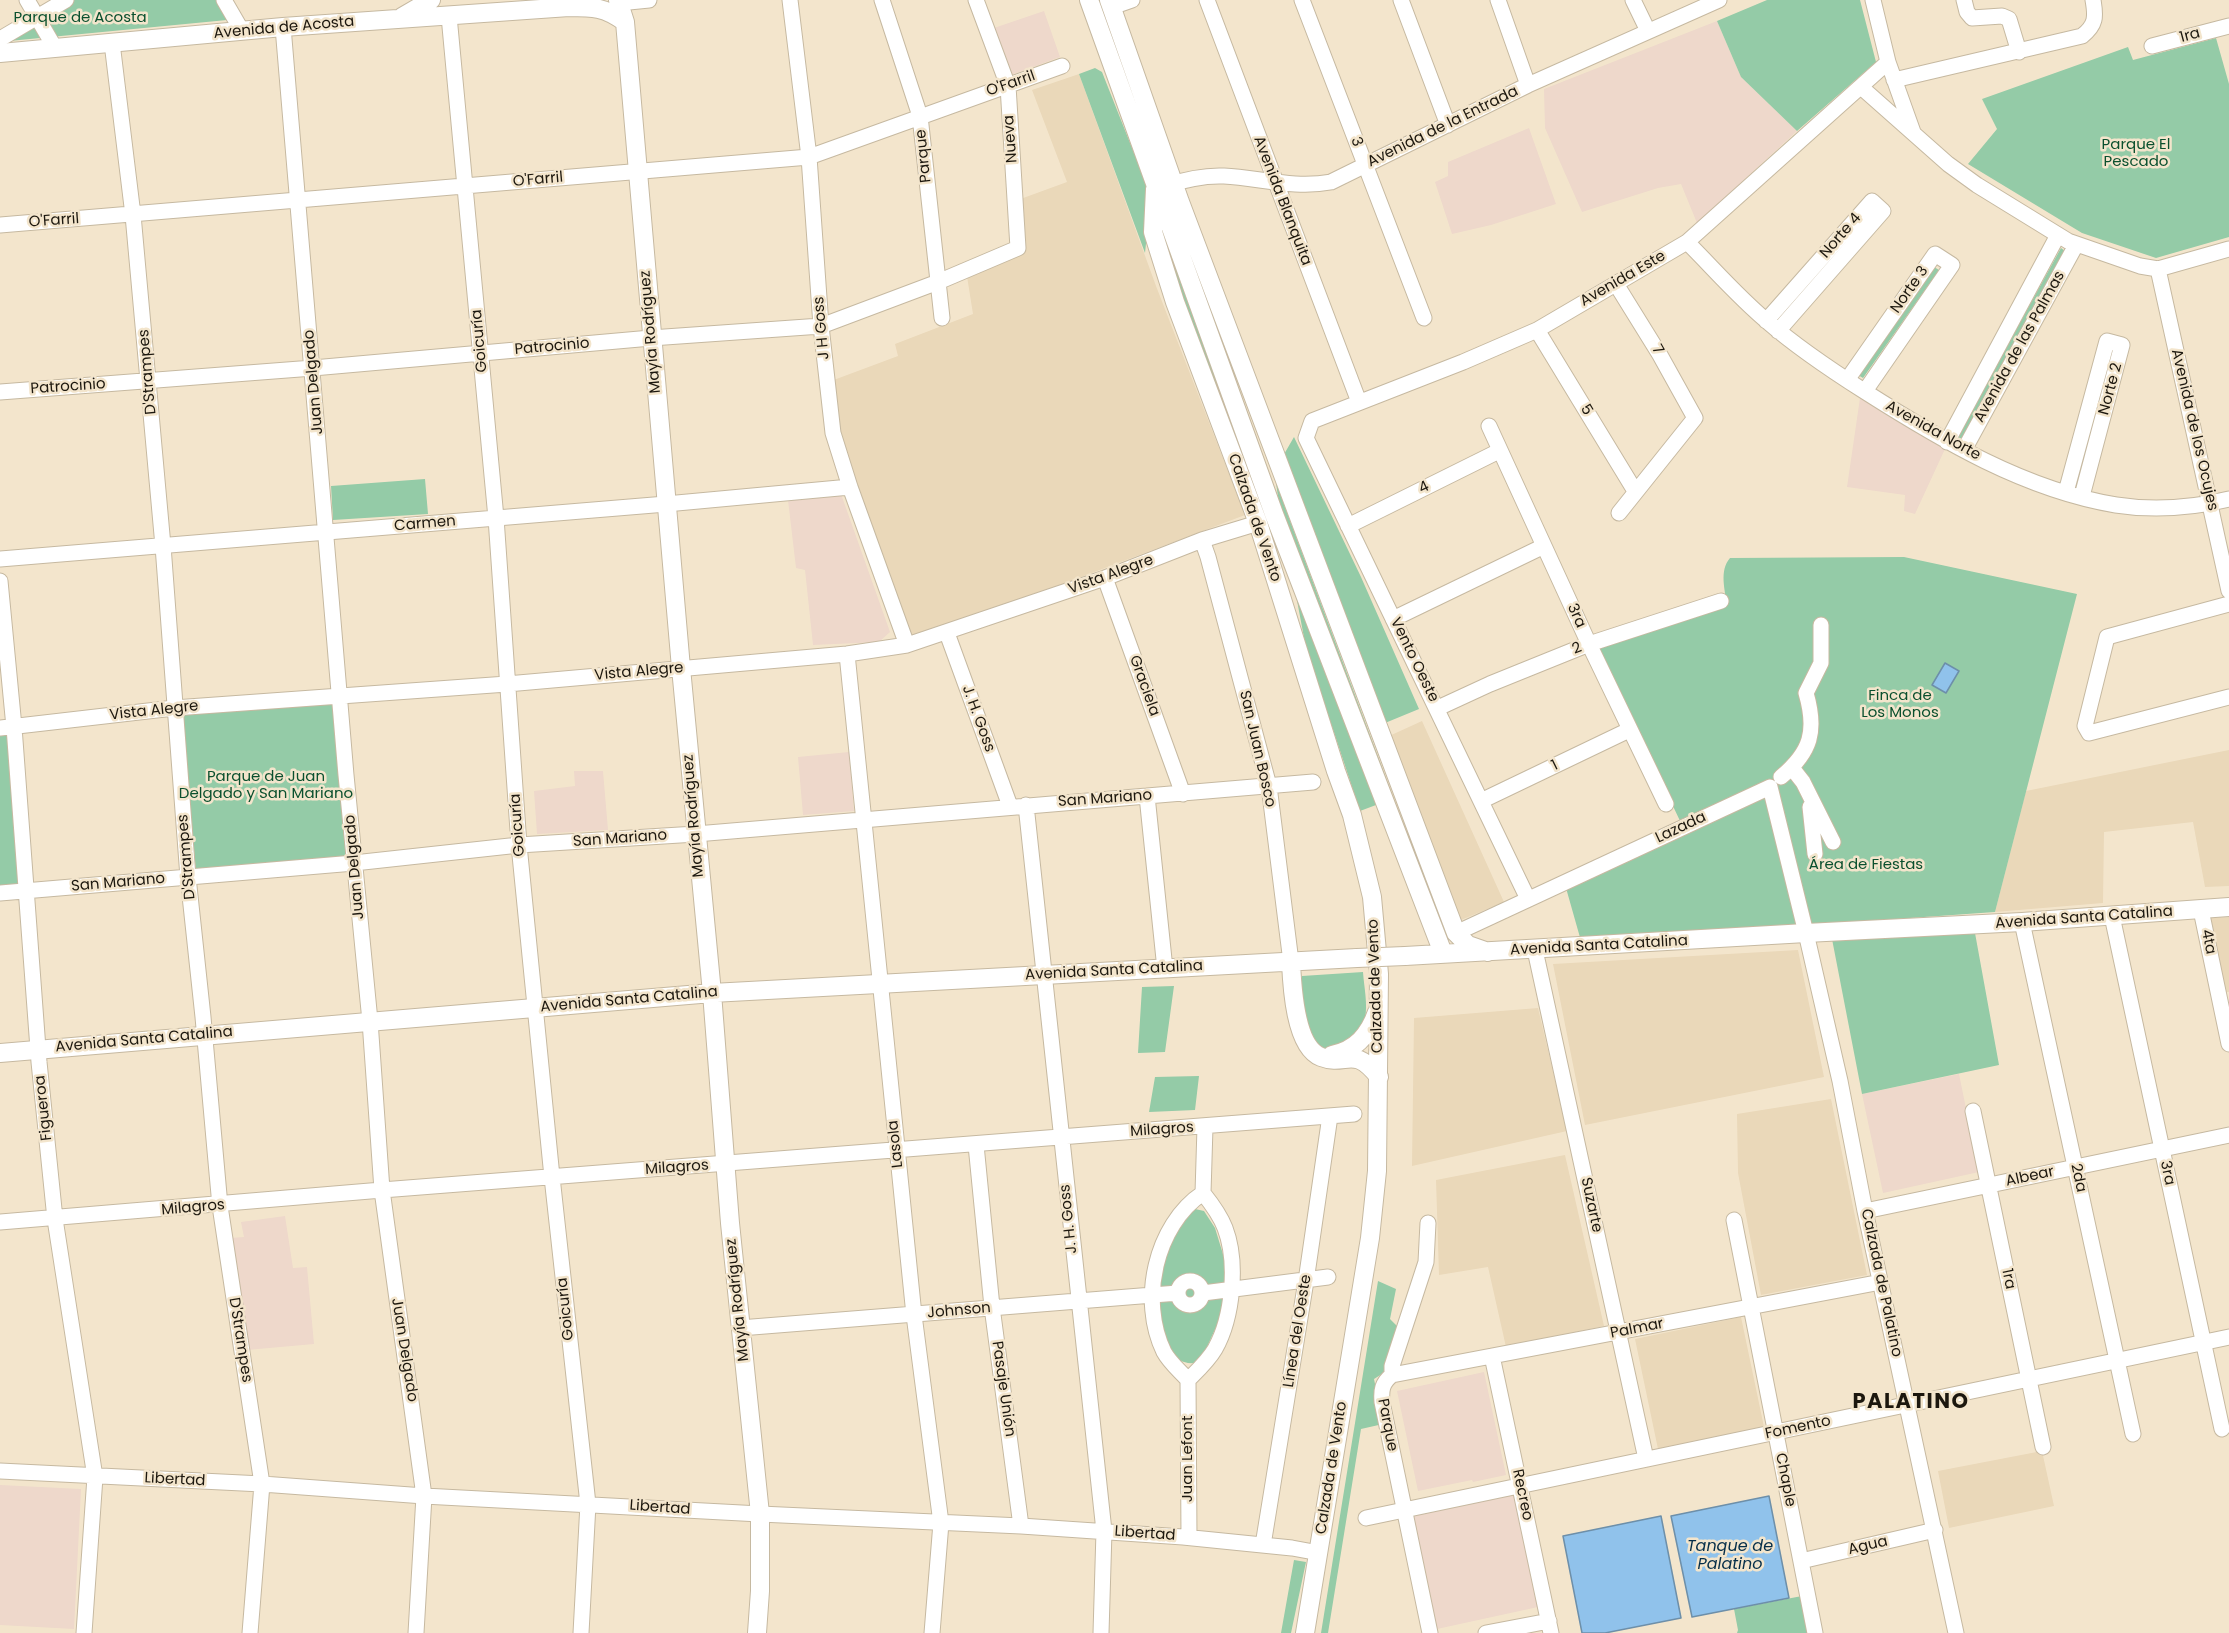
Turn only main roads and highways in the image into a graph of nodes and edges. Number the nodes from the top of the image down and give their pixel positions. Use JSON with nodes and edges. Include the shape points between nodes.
{"nodes":[{"id":1,"x":587,"y":0,"type":"edge"},
{"id":2,"x":1089,"y":0,"type":"edge"},
{"id":3,"x":619,"y":2,"type":"edge"},
{"id":4,"x":421,"y":3,"type":"edge"},
{"id":5,"x":1110,"y":4,"type":"edge"},
{"id":6,"x":569,"y":7,"type":"junction"},
{"id":7,"x":397,"y":19,"type":"junction"},
{"id":8,"x":625,"y":22,"type":"junction"},
{"id":9,"x":0,"y":53,"type":"edge"},
{"id":10,"x":1155,"y":189,"type":"junction"},
{"id":11,"x":1272,"y":447,"type":"junction"},
{"id":12,"x":1274,"y":514,"type":"junction"},
{"id":13,"x":1296,"y":646,"type":"junction"},
{"id":14,"x":2229,"y":908,"type":"edge"},
{"id":15,"x":1456,"y":933,"type":"junction"},
{"id":16,"x":1488,"y":952,"type":"junction"},
{"id":17,"x":1443,"y":953,"type":"junction"},
{"id":18,"x":1291,"y":962,"type":"junction"},
{"id":19,"x":712,"y":993,"type":"junction"},
{"id":20,"x":1379,"y":1005,"type":"junction"},
{"id":21,"x":1305,"y":1040,"type":"junction"},
{"id":22,"x":0,"y":1053,"type":"edge"},
{"id":23,"x":1379,"y":1077,"type":"junction"},
{"id":24,"x":757,"y":1633,"type":"edge"},
{"id":25,"x":1305,"y":1633,"type":"edge"}],
"edges":[{"from":1,"to":6,"type":"main road","name":"Avenida de Acosta"},
{"from":2,"to":10,"type":"main road","name":"Calzada de Vento"},
{"from":3,"to":8,"type":"main road","name":"Mayía Rodríguez"},
{"from":4,"to":7,"type":"main road"},
{"from":5,"to":11,"type":"main road"},
{"from":6,"to":7,"type":"main road","name":"Avenida de Acosta"},
{"from":6,"to":8,"type":"main road","name":"Avenida de Acosta","via":[[595,7]]},
{"from":7,"to":9,"type":"main road","name":"Avenida de Acosta"},
{"from":8,"to":19,"type":"main road","name":"Mayía Rodríguez"},
{"from":10,"to":12,"type":"main road","name":"Calzada de Vento"},
{"from":10,"to":13,"type":"main road","name":"Calzada de Vento","via":[[1153,232],[1175,302],[1258,523]]},
{"from":11,"to":12,"type":"main road"},
{"from":11,"to":15,"type":"main road"},
{"from":12,"to":13,"type":"main road"},
{"from":12,"to":17,"type":"main road","name":"Calzada de Vento"},
{"from":13,"to":20,"type":"main road","name":"Calzada de Vento","via":[[1365,861],[1373,908]]},
{"from":14,"to":16,"type":"main road","name":"Avenida Santa Catalina"},
{"from":15,"to":16,"type":"main road","via":[[1468,945]]},
{"from":15,"to":17,"type":"main road","via":[[1450,948]]},
{"from":16,"to":17,"type":"main road","name":"Avenida Santa Catalina"},
{"from":17,"to":18,"type":"main road","name":"Avenida Santa Catalina","bridge":true},
{"from":18,"to":19,"type":"main road","name":"Avenida Santa Catalina"},
{"from":18,"to":21,"type":"main road","via":[[1299,1027]]},
{"from":19,"to":22,"type":"main road","name":"Avenida Santa Catalina"},
{"from":19,"to":24,"type":"main road","name":"Mayía Rodríguez","via":[[760,1514]]},
{"from":20,"to":21,"type":"main road","via":[[1366,1034],[1351,1049],[1326,1054]]},
{"from":20,"to":23,"type":"main road","name":"Calzada de Vento"},
{"from":21,"to":23,"type":"main road","via":[[1321,1057],[1360,1059]]},
{"from":23,"to":25,"type":"main road","name":"Calzada de Vento","via":[[1377,1171],[1370,1238]]}]}
